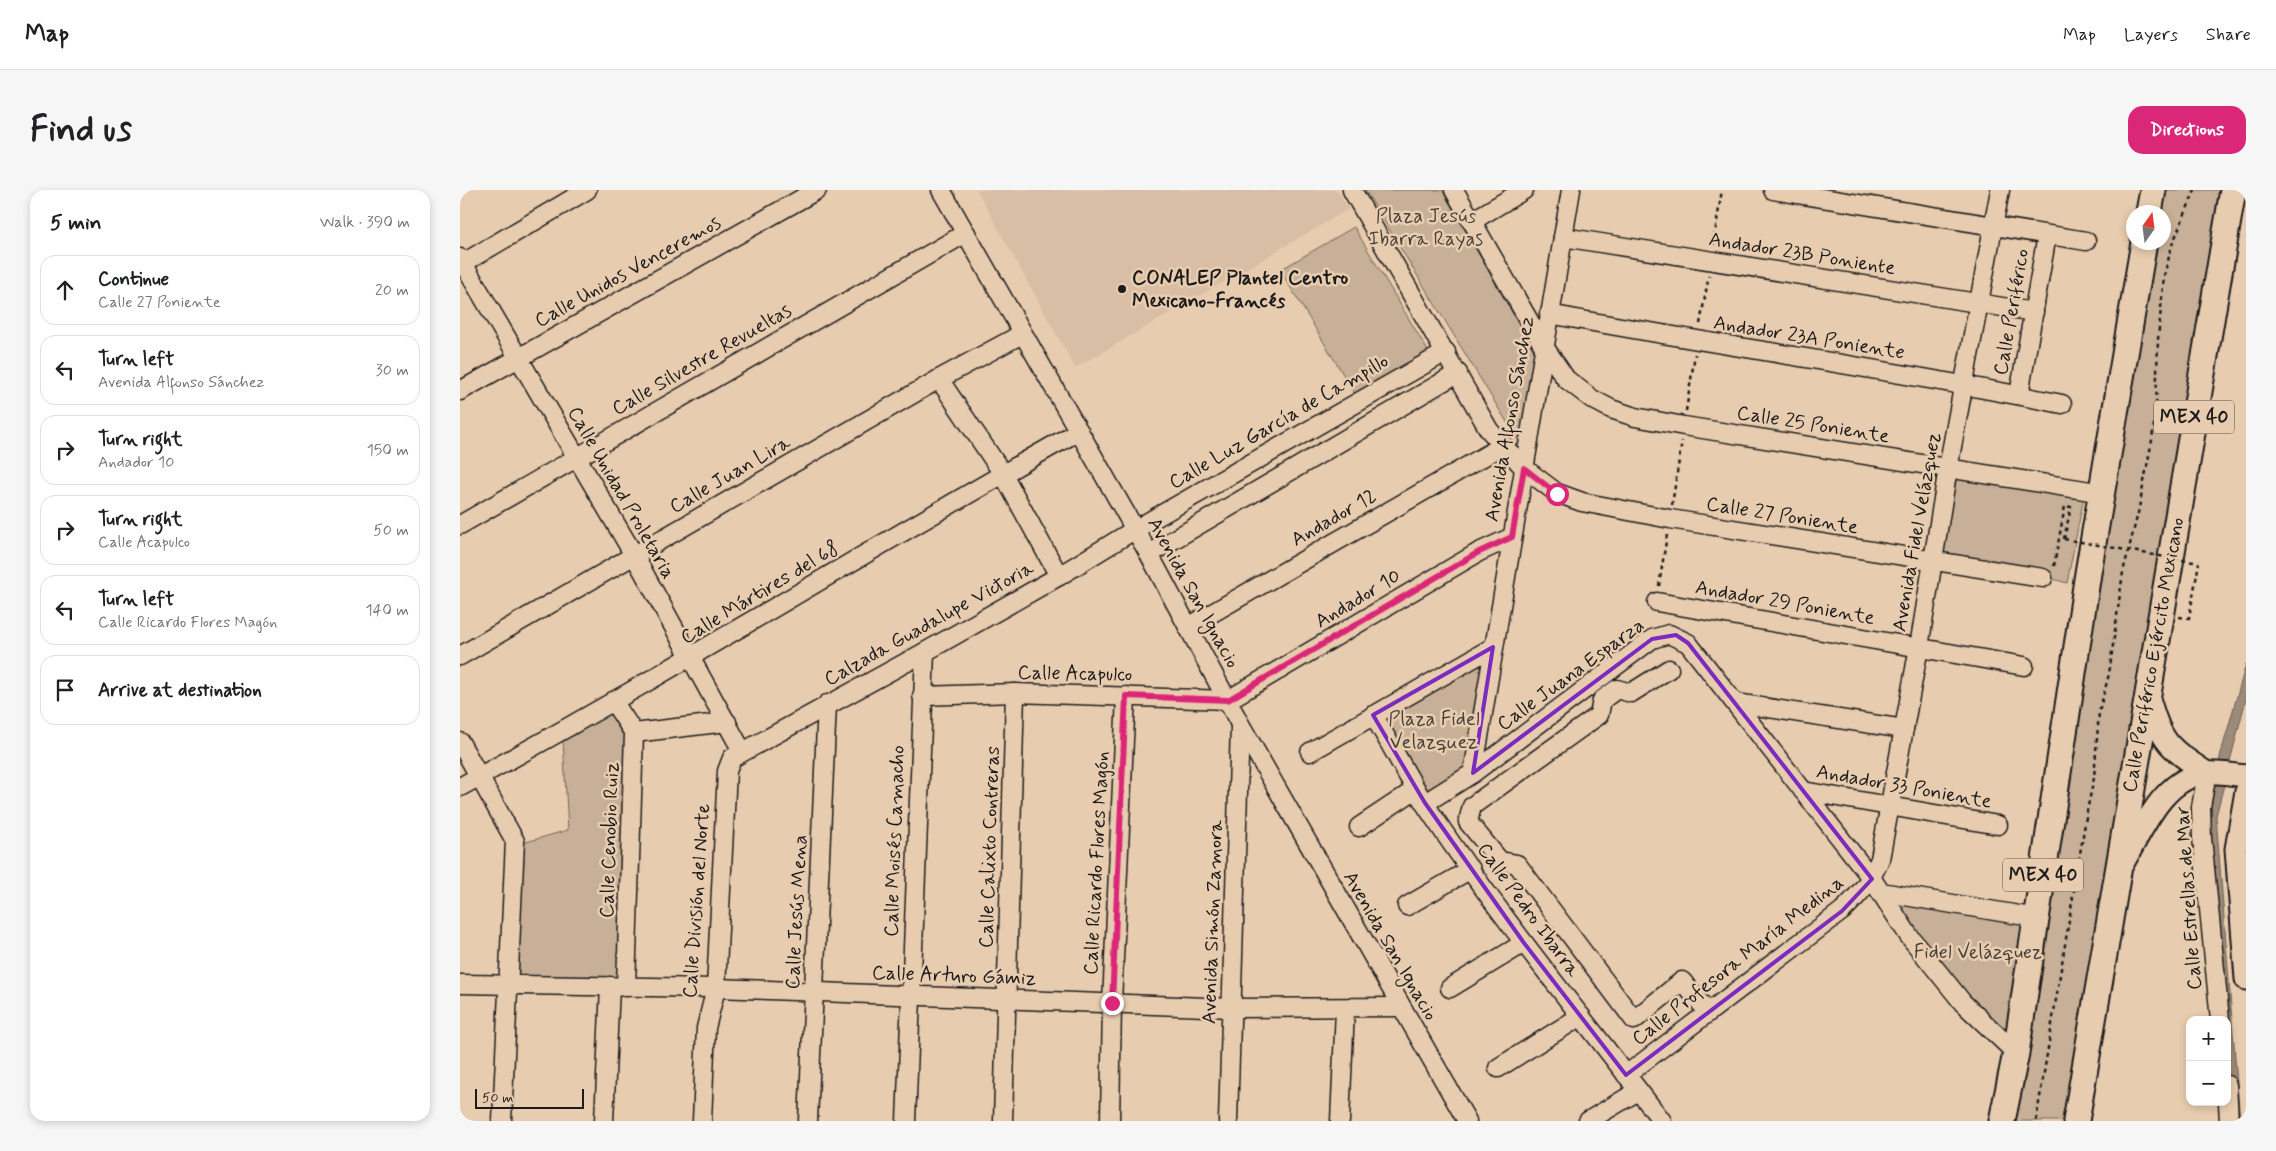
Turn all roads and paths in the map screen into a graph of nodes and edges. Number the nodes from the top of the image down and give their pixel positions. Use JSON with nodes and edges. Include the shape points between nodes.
{"nodes":[{"id":1,"x":587,"y":190,"type":"edge"},
{"id":2,"x":817,"y":190,"type":"edge"},
{"id":3,"x":941,"y":190,"type":"edge"},
{"id":4,"x":1352,"y":190,"type":"edge"},
{"id":5,"x":1454,"y":190,"type":"edge"},
{"id":6,"x":1524,"y":190,"type":"edge"},
{"id":7,"x":1773,"y":190,"type":"edge"},
{"id":8,"x":2000,"y":190,"type":"edge"},
{"id":9,"x":2153,"y":190,"type":"edge"},
{"id":10,"x":2195,"y":190,"type":"edge"},
{"id":11,"x":2233,"y":190,"type":"edge"},
{"id":12,"x":1567,"y":194,"type":"edge"},
{"id":13,"x":2150,"y":205,"type":"edge"},
{"id":14,"x":1472,"y":221,"type":"junction"},
{"id":15,"x":1994,"y":226,"type":"junction"},
{"id":16,"x":966,"y":233,"type":"junction"},
{"id":17,"x":2047,"y":235,"type":"junction"},
{"id":18,"x":1563,"y":237,"type":"junction"},
{"id":19,"x":2086,"y":242,"type":"dead end"},
{"id":20,"x":2143,"y":250,"type":"edge"},
{"id":21,"x":461,"y":262,"type":"edge"},
{"id":22,"x":1978,"y":304,"type":"junction"},
{"id":23,"x":2034,"y":312,"type":"junction"},
{"id":24,"x":1549,"y":314,"type":"junction"},
{"id":25,"x":1022,"y":334,"type":"junction"},
{"id":26,"x":1543,"y":345,"type":"junction"},
{"id":27,"x":1446,"y":352,"type":"junction"},
{"id":28,"x":519,"y":357,"type":"junction"},
{"id":29,"x":1458,"y":373,"type":"junction"},
{"id":30,"x":939,"y":379,"type":"junction"},
{"id":31,"x":1966,"y":384,"type":"junction"},
{"id":32,"x":460,"y":391,"type":"edge"},
{"id":33,"x":2019,"y":395,"type":"junction"},
{"id":34,"x":2062,"y":404,"type":"dead end"},
{"id":35,"x":1078,"y":431,"type":"junction"},
{"id":36,"x":1502,"y":446,"type":"junction"},
{"id":37,"x":575,"y":459,"type":"junction"},
{"id":38,"x":1524,"y":468,"type":"junction"},
{"id":39,"x":1948,"y":468,"type":"junction"},
{"id":40,"x":1003,"y":474,"type":"junction"},
{"id":41,"x":2103,"y":493,"type":"junction"},
{"id":42,"x":460,"y":524,"type":"edge"},
{"id":43,"x":1134,"y":530,"type":"junction"},
{"id":44,"x":1512,"y":537,"type":"junction"},
{"id":45,"x":1149,"y":554,"type":"junction"},
{"id":46,"x":634,"y":555,"type":"junction"},
{"id":47,"x":1934,"y":563,"type":"junction"},
{"id":48,"x":1059,"y":576,"type":"junction"},
{"id":49,"x":2042,"y":578,"type":"joint"},
{"id":50,"x":1657,"y":602,"type":"dead end"},
{"id":51,"x":2161,"y":613,"type":"junction"},
{"id":52,"x":1188,"y":627,"type":"junction"},
{"id":53,"x":1492,"y":647,"type":"junction"},
{"id":54,"x":1919,"y":647,"type":"junction"},
{"id":55,"x":925,"y":652,"type":"junction"},
{"id":56,"x":460,"y":656,"type":"edge"},
{"id":57,"x":692,"y":658,"type":"junction"},
{"id":58,"x":2024,"y":666,"type":"dead end"},
{"id":59,"x":1669,"y":669,"type":"dead end"},
{"id":60,"x":1015,"y":693,"type":"junction"},
{"id":61,"x":2147,"y":693,"type":"junction"},
{"id":62,"x":922,"y":696,"type":"junction"},
{"id":63,"x":1126,"y":696,"type":"junction"},
{"id":64,"x":1228,"y":700,"type":"junction"},
{"id":65,"x":613,"y":701,"type":"junction"},
{"id":66,"x":1736,"y":703,"type":"junction"},
{"id":67,"x":827,"y":704,"type":"junction"},
{"id":68,"x":1373,"y":715,"type":"junction"},
{"id":69,"x":727,"y":722,"type":"junction"},
{"id":70,"x":1240,"y":724,"type":"junction"},
{"id":71,"x":1904,"y":729,"type":"junction"},
{"id":72,"x":634,"y":733,"type":"junction"},
{"id":73,"x":460,"y":742,"type":"edge"},
{"id":74,"x":742,"y":751,"type":"junction"},
{"id":75,"x":1310,"y":752,"type":"dead end"},
{"id":76,"x":1472,"y":773,"type":"junction"},
{"id":77,"x":2210,"y":773,"type":"junction"},
{"id":78,"x":480,"y":776,"type":"junction"},
{"id":79,"x":2246,"y":776,"type":"edge"},
{"id":80,"x":460,"y":787,"type":"edge"},
{"id":81,"x":1802,"y":791,"type":"junction"},
{"id":82,"x":2246,"y":791,"type":"edge"},
{"id":83,"x":1421,"y":796,"type":"junction"},
{"id":84,"x":1889,"y":806,"type":"junction"},
{"id":85,"x":1998,"y":824,"type":"dead end"},
{"id":86,"x":1359,"y":827,"type":"dead end"},
{"id":87,"x":1471,"y":869,"type":"junction"},
{"id":88,"x":2117,"y":873,"type":"junction"},
{"id":89,"x":1877,"y":885,"type":"junction"},
{"id":90,"x":1407,"y":906,"type":"dead end"},
{"id":91,"x":2036,"y":918,"type":"junction"},
{"id":92,"x":1524,"y":943,"type":"junction"},
{"id":93,"x":2246,"y":979,"type":"edge"},
{"id":94,"x":460,"y":984,"type":"edge"},
{"id":95,"x":507,"y":984,"type":"junction"},
{"id":96,"x":618,"y":986,"type":"junction"},
{"id":97,"x":716,"y":988,"type":"junction"},
{"id":98,"x":1450,"y":988,"type":"dead end"},
{"id":99,"x":814,"y":992,"type":"junction"},
{"id":100,"x":911,"y":997,"type":"junction"},
{"id":101,"x":1007,"y":1000,"type":"junction"},
{"id":102,"x":1112,"y":1003,"type":"junction"},
{"id":103,"x":1400,"y":1007,"type":"junction"},
{"id":104,"x":1232,"y":1008,"type":"junction"},
{"id":105,"x":1344,"y":1009,"type":"junction"},
{"id":106,"x":1708,"y":1012,"type":"junction"},
{"id":107,"x":1581,"y":1016,"type":"junction"},
{"id":108,"x":2220,"y":1016,"type":"edge"},
{"id":109,"x":2016,"y":1053,"type":"junction"},
{"id":110,"x":1498,"y":1068,"type":"dead end"},
{"id":111,"x":1626,"y":1074,"type":"junction"},
{"id":112,"x":1638,"y":1090,"type":"junction"},
{"id":113,"x":2228,"y":1106,"type":"edge"},
{"id":114,"x":502,"y":1121,"type":"edge"},
{"id":115,"x":604,"y":1121,"type":"edge"},
{"id":116,"x":702,"y":1121,"type":"edge"},
{"id":117,"x":808,"y":1121,"type":"edge"},
{"id":118,"x":906,"y":1121,"type":"edge"},
{"id":119,"x":1003,"y":1121,"type":"edge"},
{"id":120,"x":1110,"y":1121,"type":"edge"},
{"id":121,"x":1228,"y":1121,"type":"edge"},
{"id":122,"x":1340,"y":1121,"type":"edge"},
{"id":123,"x":1467,"y":1121,"type":"edge"},
{"id":124,"x":1588,"y":1121,"type":"edge"},
{"id":125,"x":1662,"y":1121,"type":"edge"},
{"id":126,"x":2002,"y":1121,"type":"edge"},
{"id":127,"x":2036,"y":1121,"type":"edge"},
{"id":128,"x":2076,"y":1121,"type":"edge"},
{"id":129,"x":2229,"y":1121,"type":"edge"}],
"edges":[{"from":1,"to":21,"type":"street"},
{"from":2,"to":28,"type":"street","name":"Calle Unidos Venceremos"},
{"from":3,"to":16,"type":"street","name":"Avenida San Ignacio"},
{"from":4,"to":27,"type":"street","name":"Calle 27 Poniente"},
{"from":5,"to":14,"type":"street","name":"Calle 25 Poniente"},
{"from":6,"to":14,"type":"street"},
{"from":7,"to":15,"type":"street"},
{"from":8,"to":15,"type":"street","name":"Avenida Fidel Velázquez"},
{"from":9,"to":13,"type":"highway"},
{"from":10,"to":127,"type":"path","via":[[2172,246],[2164,276],[2152,440],[2123,572],[2109,674],[2099,712],[2092,788]]},
{"from":11,"to":51,"type":"highway","name":"Calle Periférico Ejército Mexicano","number":"MEX 40"},
{"from":12,"to":18,"type":"street","name":"Avenida Alfonso Sánchez"},
{"from":14,"to":26,"type":"street","name":"Calle 25 Poniente"},
{"from":15,"to":17,"type":"street"},
{"from":15,"to":22,"type":"street","name":"Avenida Fidel Velázquez"},
{"from":16,"to":25,"type":"street","name":"Avenida San Ignacio"},
{"from":16,"to":37,"type":"street","name":"Calle Silvestre Revueltas"},
{"from":17,"to":19,"type":"street"},
{"from":17,"to":23,"type":"street","name":"Calle Periférico"},
{"from":18,"to":22,"type":"street","name":"Andador 23B Poniente"},
{"from":18,"to":24,"type":"street","name":"Avenida Alfonso Sánchez"},
{"from":20,"to":41,"type":"highway","number":"MEX 40"},
{"from":21,"to":28,"type":"street","name":"Calle Unidad Proletaria"},
{"from":22,"to":23,"type":"street","name":"Andador 23B Poniente"},
{"from":22,"to":31,"type":"street","name":"Avenida Fidel Velázquez"},
{"from":23,"to":33,"type":"street","name":"Calle Periférico"},
{"from":24,"to":26,"type":"street","name":"Avenida Alfonso Sánchez"},
{"from":24,"to":31,"type":"street","name":"Andador 23A Poniente","via":[[1697,342]]},
{"from":25,"to":30,"type":"street","name":"Calle Juan Lira"},
{"from":25,"to":35,"type":"street","name":"Avenida San Ignacio"},
{"from":26,"to":38,"type":"street","name":"Avenida Alfonso Sánchez"},
{"from":26,"to":39,"type":"street","name":"Calle 25 Poniente","via":[[1566,379],[1611,410],[1635,417]]},
{"from":27,"to":29,"type":"street","name":"Calle 27 Poniente"},
{"from":27,"to":43,"type":"street","name":"Calle Luz García de Campillo"},
{"from":28,"to":32,"type":"street","name":"Calle Unidos Venceremos"},
{"from":28,"to":37,"type":"street","name":"Calle Unidad Proletaria"},
{"from":29,"to":36,"type":"street","name":"Calle 27 Poniente","via":[[1489,430]]},
{"from":29,"to":45,"type":"street"},
{"from":30,"to":40,"type":"street"},
{"from":30,"to":46,"type":"street","name":"Calle Juan Lira"},
{"from":31,"to":33,"type":"street","name":"Andador 23A Poniente"},
{"from":31,"to":39,"type":"street","name":"Avenida Fidel Velázquez"},
{"from":33,"to":34,"type":"street","name":"Andador 23A Poniente"},
{"from":35,"to":40,"type":"street","name":"Calle Mártires del 68"},
{"from":35,"to":43,"type":"street","name":"Avenida San Ignacio"},
{"from":36,"to":38,"type":"street","name":"Calle 27 Poniente"},
{"from":36,"to":52,"type":"street","name":"Andador 12"},
{"from":37,"to":42,"type":"street","name":"Calle Silvestre Revueltas"},
{"from":37,"to":46,"type":"street","name":"Calle Unidad Proletaria"},
{"from":38,"to":44,"type":"street","name":"Avenida Alfonso Sánchez"},
{"from":38,"to":47,"type":"street","name":"Calle 27 Poniente","via":[[1557,494],[1582,502],[1670,520]]},
{"from":39,"to":41,"type":"street","name":"Calle 25 Poniente"},
{"from":39,"to":47,"type":"street","name":"Avenida Fidel Velázquez"},
{"from":40,"to":48,"type":"street"},
{"from":40,"to":57,"type":"street","name":"Calle Mártires del 68"},
{"from":41,"to":91,"type":"highway","number":"MEX 40"},
{"from":43,"to":45,"type":"street","name":"Avenida San Ignacio"},
{"from":43,"to":48,"type":"street","name":"Calzada Guadalupe Victoria"},
{"from":44,"to":53,"type":"street","name":"Avenida Alfonso Sánchez"},
{"from":44,"to":64,"type":"street","name":"Andador 10","via":[[1479,552]]},
{"from":45,"to":52,"type":"street","name":"Avenida San Ignacio"},
{"from":46,"to":56,"type":"street","name":"Calle Juan Lira"},
{"from":46,"to":57,"type":"street","name":"Calle Unidad Proletaria"},
{"from":47,"to":49,"type":"street","name":"Calle 27 Poniente"},
{"from":47,"to":54,"type":"street","name":"Avenida Fidel Velázquez"},
{"from":48,"to":55,"type":"street","name":"Calzada Guadalupe Victoria"},
{"from":49,"to":51,"type":"path","bridge":true,"via":[[2053,567],[2065,506],[2070,507],[2064,540],[2199,563],[2189,618]]},
{"from":50,"to":54,"type":"street","name":"Andador 29 Poniente"},
{"from":51,"to":61,"type":"highway","name":"Calle Periférico Ejército Mexicano","number":"MEX 40"},
{"from":52,"to":64,"type":"street","name":"Avenida San Ignacio"},
{"from":53,"to":68,"type":"street"},
{"from":53,"to":76,"type":"street","name":"Avenida Alfonso Sánchez"},
{"from":54,"to":58,"type":"street","name":"Andador 29 Poniente"},
{"from":54,"to":71,"type":"street","name":"Avenida Fidel Velázquez"},
{"from":55,"to":62,"type":"street","name":"Calle Moisés Camacho"},
{"from":55,"to":67,"type":"street","name":"Calzada Guadalupe Victoria"},
{"from":57,"to":65,"type":"street","name":"Calle Mártires del 68"},
{"from":57,"to":69,"type":"street","name":"Calle Unidad Proletaria"},
{"from":59,"to":106,"type":"street","via":[[1631,693],[1617,689],[1602,700],[1599,714],[1472,806],[1468,822],[1500,861],[1517,864],[1634,1020],[1682,981]]},
{"from":60,"to":62,"type":"street","name":"Calle Acapulco"},
{"from":60,"to":63,"type":"street","name":"Calle Acapulco"},
{"from":60,"to":101,"type":"street","name":"Calle Calixto Contreras"},
{"from":61,"to":77,"type":"main road","via":[[2161,736],[2179,754]]},
{"from":61,"to":88,"type":"highway","name":"Calle Periférico Ejército Mexicano","number":"MEX 40"},
{"from":62,"to":100,"type":"street","name":"Calle Moisés Camacho"},
{"from":63,"to":64,"type":"street","name":"Calle Acapulco"},
{"from":63,"to":102,"type":"street","name":"Calle Ricardo Flores Magón"},
{"from":64,"to":70,"type":"street","name":"Avenida San Ignacio"},
{"from":65,"to":72,"type":"street"},
{"from":65,"to":78,"type":"street","name":"Calle Mártires del 68"},
{"from":66,"to":71,"type":"street"},
{"from":66,"to":76,"type":"street","name":"Calle Juana Esparza","via":[[1688,643],[1670,634],[1652,639]]},
{"from":66,"to":81,"type":"street"},
{"from":67,"to":74,"type":"street","name":"Calzada Guadalupe Victoria"},
{"from":67,"to":99,"type":"street","name":"Calle Jesús Mena"},
{"from":68,"to":75,"type":"street"},
{"from":68,"to":83,"type":"street","name":"Calle Pedro Ibarra"},
{"from":69,"to":72,"type":"street"},
{"from":69,"to":74,"type":"street","name":"Calle Unidad Proletaria"},
{"from":70,"to":103,"type":"street","name":"Avenida San Ignacio"},
{"from":70,"to":104,"type":"street","name":"Avenida Simón Zamora"},
{"from":71,"to":84,"type":"street","name":"Avenida Fidel Velázquez"},
{"from":72,"to":96,"type":"street","name":"Calle Cenobio Ruiz"},
{"from":73,"to":78,"type":"street"},
{"from":74,"to":97,"type":"street","name":"Calle División del Norte","via":[[732,758],[726,771]]},
{"from":76,"to":83,"type":"street","name":"Calle Juana Esparza"},
{"from":77,"to":79,"type":"main road"},
{"from":77,"to":88,"type":"main road","via":[[2180,782],[2163,798]]},
{"from":77,"to":108,"type":"street","name":"Calle Estrellas de Mar","via":[[2201,807],[2202,838]]},
{"from":78,"to":80,"type":"street","name":"Calle Mártires del 68"},
{"from":78,"to":95,"type":"street","via":[[515,841]]},
{"from":81,"to":84,"type":"street","name":"Andador 33 Poniente"},
{"from":81,"to":89,"type":"street"},
{"from":82,"to":93,"type":"main road","via":[[2236,849]]},
{"from":83,"to":86,"type":"street","name":"Calle Juana Esparza"},
{"from":83,"to":87,"type":"street","name":"Calle Pedro Ibarra"},
{"from":84,"to":85,"type":"street","name":"Andador 33 Poniente"},
{"from":84,"to":89,"type":"street","name":"Avenida Fidel Velázquez"},
{"from":87,"to":90,"type":"street"},
{"from":87,"to":92,"type":"street","name":"Calle Pedro Ibarra"},
{"from":88,"to":128,"type":"highway","name":"Calle Periférico Ejército Mexicano","number":"MEX 40"},
{"from":89,"to":91,"type":"street"},
{"from":89,"to":106,"type":"street","name":"Calle Profesora María Medina","via":[[1862,892],[1842,911]]},
{"from":89,"to":109,"type":"street","via":[[1909,936],[1963,1003]]},
{"from":91,"to":109,"type":"highway","number":"MEX 40"},
{"from":92,"to":98,"type":"street"},
{"from":92,"to":107,"type":"street","name":"Calle Pedro Ibarra"},
{"from":94,"to":95,"type":"street","name":"Calle Arturo Gámiz"},
{"from":95,"to":96,"type":"street","name":"Calle Arturo Gámiz"},
{"from":95,"to":114,"type":"street"},
{"from":96,"to":97,"type":"street","name":"Calle Arturo Gámiz"},
{"from":96,"to":115,"type":"street","name":"Calle Cenobio Ruiz"},
{"from":97,"to":99,"type":"street","name":"Calle Arturo Gámiz"},
{"from":97,"to":116,"type":"street","name":"Calle División del Norte","via":[[706,1028]]},
{"from":99,"to":100,"type":"street","name":"Calle Arturo Gámiz"},
{"from":99,"to":117,"type":"street","name":"Calle Jesús Mena"},
{"from":100,"to":101,"type":"street","name":"Calle Arturo Gámiz"},
{"from":100,"to":118,"type":"street","name":"Calle Moisés Camacho"},
{"from":101,"to":102,"type":"street","name":"Calle Arturo Gámiz"},
{"from":101,"to":119,"type":"street","name":"Calle Calixto Contreras"},
{"from":102,"to":104,"type":"street","name":"Calle Arturo Gámiz"},
{"from":102,"to":120,"type":"street","name":"Calle Ricardo Flores Magón"},
{"from":103,"to":105,"type":"street","name":"Calle Arturo Gámiz"},
{"from":103,"to":123,"type":"street","name":"Avenida San Ignacio"},
{"from":104,"to":105,"type":"street","name":"Calle Arturo Gámiz"},
{"from":104,"to":121,"type":"street","name":"Avenida Simón Zamora"},
{"from":105,"to":122,"type":"street"},
{"from":106,"to":111,"type":"street","name":"Calle Profesora María Medina"},
{"from":107,"to":110,"type":"street"},
{"from":107,"to":111,"type":"street","name":"Calle Pedro Ibarra"},
{"from":109,"to":126,"type":"highway","number":"MEX 40"},
{"from":111,"to":112,"type":"street","name":"Calle Pedro Ibarra"},
{"from":112,"to":124,"type":"street"},
{"from":112,"to":125,"type":"street","name":"Calle Pedro Ibarra"},
{"from":113,"to":129,"type":"street"}]}
